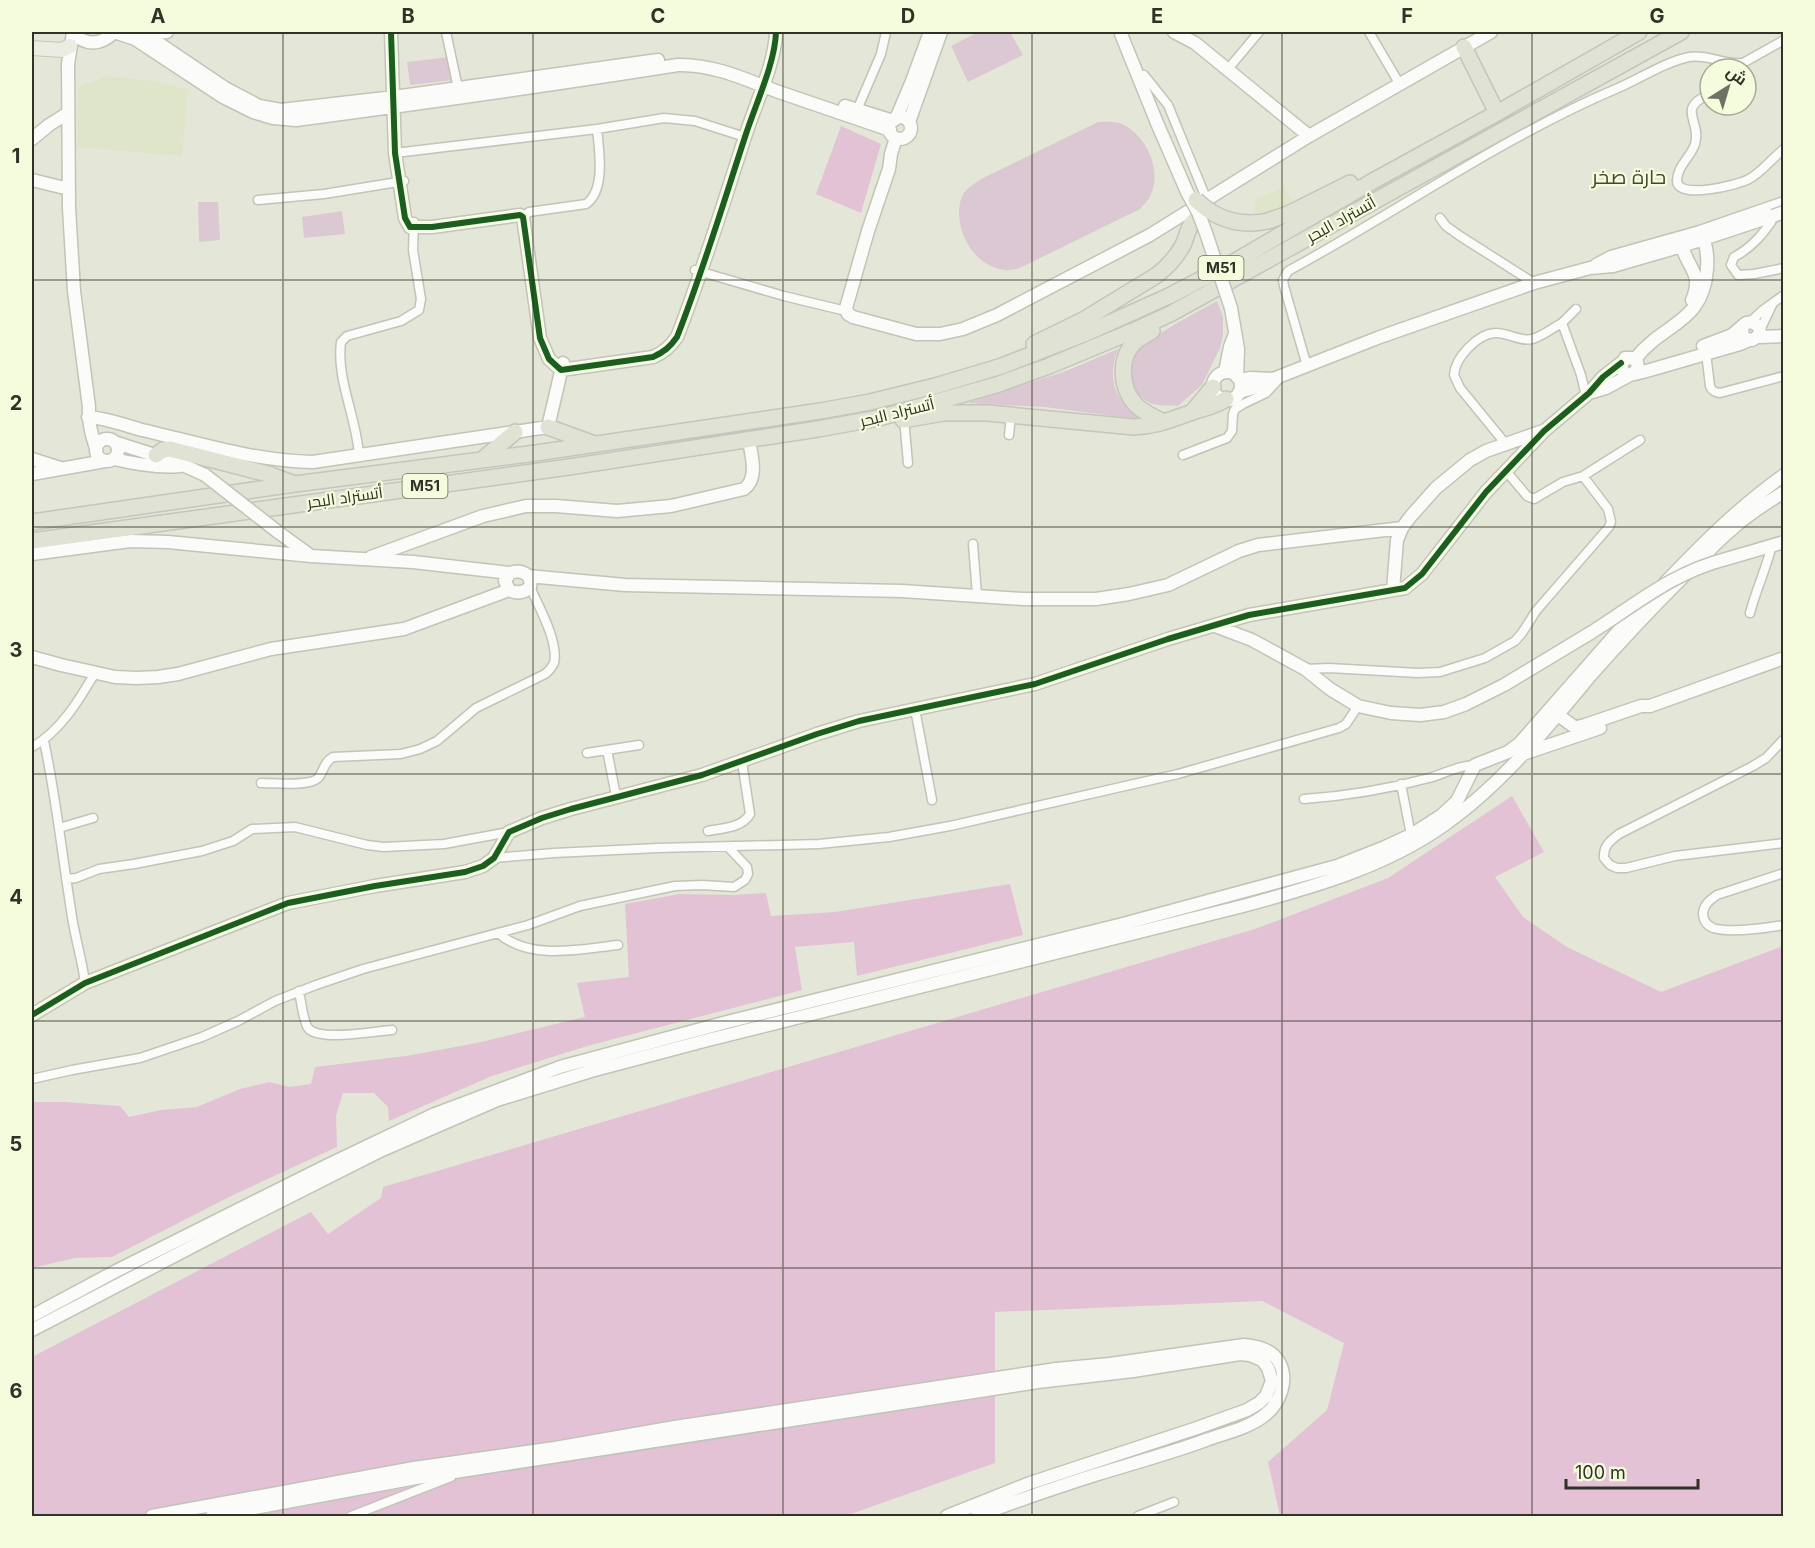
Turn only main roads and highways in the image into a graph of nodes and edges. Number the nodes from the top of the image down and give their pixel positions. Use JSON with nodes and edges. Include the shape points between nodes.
{"nodes":[{"id":1,"x":114,"y":32,"type":"edge"},
{"id":2,"x":167,"y":32,"type":"edge"},
{"id":3,"x":391,"y":32,"type":"edge"},
{"id":4,"x":771,"y":32,"type":"edge"},
{"id":5,"x":776,"y":32,"type":"edge"},
{"id":6,"x":930,"y":32,"type":"edge"},
{"id":7,"x":941,"y":32,"type":"edge"},
{"id":8,"x":1123,"y":32,"type":"edge"},
{"id":9,"x":1174,"y":32,"type":"edge"},
{"id":10,"x":1491,"y":32,"type":"edge"},
{"id":11,"x":1639,"y":32,"type":"edge"},
{"id":12,"x":1681,"y":32,"type":"edge"},
{"id":13,"x":137,"y":34,"type":"edge"},
{"id":14,"x":72,"y":37,"type":"edge"},
{"id":15,"x":1464,"y":47,"type":"junction"},
{"id":16,"x":32,"y":48,"type":"edge"},
{"id":17,"x":1596,"y":78,"type":"junction"},
{"id":18,"x":760,"y":81,"type":"junction"},
{"id":19,"x":1602,"y":93,"type":"road end"},
{"id":20,"x":395,"y":104,"type":"junction"},
{"id":21,"x":68,"y":113,"type":"junction"},
{"id":22,"x":1497,"y":113,"type":"junction"},
{"id":23,"x":1160,"y":121,"type":"junction"},
{"id":24,"x":909,"y":122,"type":"junction"},
{"id":25,"x":1508,"y":127,"type":"junction"},
{"id":26,"x":896,"y":129,"type":"junction"},
{"id":27,"x":1523,"y":134,"type":"road end"},
{"id":28,"x":1309,"y":136,"type":"junction"},
{"id":29,"x":32,"y":139,"type":"edge"},
{"id":30,"x":1430,"y":149,"type":"junction"},
{"id":31,"x":32,"y":180,"type":"edge"},
{"id":32,"x":69,"y":189,"type":"junction"},
{"id":33,"x":1784,"y":203,"type":"edge"},
{"id":34,"x":1200,"y":207,"type":"junction"},
{"id":35,"x":1775,"y":212,"type":"edge"},
{"id":36,"x":1720,"y":233,"type":"junction"},
{"id":37,"x":1702,"y":235,"type":"junction"},
{"id":38,"x":1683,"y":241,"type":"junction"},
{"id":39,"x":1662,"y":251,"type":"junction"},
{"id":40,"x":1708,"y":254,"type":"junction"},
{"id":41,"x":1690,"y":262,"type":"junction"},
{"id":42,"x":1590,"y":268,"type":"junction"},
{"id":43,"x":1194,"y":301,"type":"junction"},
{"id":44,"x":1752,"y":331,"type":"junction"},
{"id":45,"x":1784,"y":336,"type":"edge"},
{"id":46,"x":1631,"y":365,"type":"junction"},
{"id":47,"x":562,"y":366,"type":"junction"},
{"id":48,"x":1002,"y":366,"type":"junction"},
{"id":49,"x":1233,"y":384,"type":"junction"},
{"id":50,"x":1213,"y":387,"type":"junction"},
{"id":51,"x":1192,"y":412,"type":"junction"},
{"id":52,"x":92,"y":414,"type":"junction"},
{"id":53,"x":879,"y":418,"type":"junction"},
{"id":54,"x":1164,"y":422,"type":"junction"},
{"id":55,"x":121,"y":424,"type":"junction"},
{"id":56,"x":548,"y":427,"type":"junction"},
{"id":57,"x":1545,"y":431,"type":"junction"},
{"id":58,"x":515,"y":432,"type":"junction"},
{"id":59,"x":110,"y":440,"type":"junction"},
{"id":60,"x":749,"y":440,"type":"junction"},
{"id":61,"x":1510,"y":441,"type":"junction"},
{"id":62,"x":595,"y":444,"type":"junction"},
{"id":63,"x":1523,"y":454,"type":"junction"},
{"id":64,"x":103,"y":455,"type":"junction"},
{"id":65,"x":156,"y":455,"type":"junction"},
{"id":66,"x":32,"y":459,"type":"edge"},
{"id":67,"x":482,"y":460,"type":"junction"},
{"id":68,"x":184,"y":466,"type":"junction"},
{"id":69,"x":61,"y":468,"type":"junction"},
{"id":70,"x":32,"y":474,"type":"edge"},
{"id":71,"x":1784,"y":476,"type":"edge"},
{"id":72,"x":295,"y":484,"type":"junction"},
{"id":73,"x":1784,"y":492,"type":"edge"},
{"id":74,"x":32,"y":522,"type":"edge"},
{"id":75,"x":1402,"y":528,"type":"junction"},
{"id":76,"x":34,"y":541,"type":"edge"},
{"id":77,"x":1778,"y":544,"type":"edge"},
{"id":78,"x":32,"y":554,"type":"edge"},
{"id":79,"x":311,"y":556,"type":"junction"},
{"id":80,"x":368,"y":559,"type":"junction"},
{"id":81,"x":510,"y":573,"type":"junction"},
{"id":82,"x":529,"y":581,"type":"junction"},
{"id":83,"x":509,"y":590,"type":"junction"},
{"id":84,"x":1394,"y":590,"type":"junction"},
{"id":85,"x":1215,"y":626,"type":"junction"},
{"id":86,"x":32,"y":657,"type":"edge"},
{"id":87,"x":1784,"y":658,"type":"edge"},
{"id":88,"x":1650,"y":706,"type":"junction"},
{"id":89,"x":1558,"y":715,"type":"junction"},
{"id":90,"x":1523,"y":754,"type":"junction"},
{"id":91,"x":1465,"y":782,"type":"junction"},
{"id":92,"x":1482,"y":794,"type":"junction"},
{"id":93,"x":32,"y":1015,"type":"edge"},
{"id":94,"x":32,"y":1316,"type":"edge"},
{"id":95,"x":32,"y":1330,"type":"edge"},
{"id":96,"x":152,"y":1516,"type":"edge"},
{"id":97,"x":212,"y":1516,"type":"edge"},
{"id":98,"x":947,"y":1516,"type":"edge"},
{"id":99,"x":977,"y":1516,"type":"edge"}],
"edges":[{"from":1,"to":13,"type":"main road"},
{"from":1,"to":14,"type":"main road","via":[[93,43]]},
{"from":2,"to":13,"type":"main road"},
{"from":3,"to":20,"type":"main road"},
{"from":4,"to":18,"type":"main road"},
{"from":5,"to":18,"type":"main road","via":[[771,63]]},
{"from":6,"to":26,"type":"main road"},
{"from":7,"to":24,"type":"main road"},
{"from":8,"to":23,"type":"main road"},
{"from":8,"to":23,"type":"main road"},
{"from":9,"to":28,"type":"main road","via":[[1195,43]]},
{"from":10,"to":15,"type":"main road"},
{"from":11,"to":22,"type":"highway","name":"أتستراد البحر","number":"M51"},
{"from":12,"to":17,"type":"highway","name":"أتستراد البحر","number":"M51"},
{"from":13,"to":20,"type":"main road","via":[[259,106],[281,111]]},
{"from":14,"to":16,"type":"main road","via":[[62,50]]},
{"from":14,"to":21,"type":"main road"},
{"from":15,"to":22,"type":"highway"},
{"from":15,"to":28,"type":"main road"},
{"from":17,"to":19,"type":"highway"},
{"from":17,"to":25,"type":"highway","name":"أتستراد البحر","number":"M51"},
{"from":18,"to":20,"type":"main road","via":[[678,65]]},
{"from":18,"to":20,"type":"main road","via":[[704,61],[675,58],[458,88]]},
{"from":18,"to":26,"type":"main road"},
{"from":18,"to":26,"type":"main road","via":[[857,110]]},
{"from":18,"to":47,"type":"main road","via":[[698,271],[664,348]]},
{"from":20,"to":47,"type":"main road","via":[[402,182],[414,224],[507,212],[530,214],[546,337]]},
{"from":21,"to":29,"type":"main road"},
{"from":21,"to":32,"type":"main road"},
{"from":22,"to":30,"type":"highway","name":"أتستراد البحر","number":"M51"},
{"from":23,"to":34,"type":"main road"},
{"from":24,"to":26,"type":"main road","via":[[903,118]]},
{"from":24,"to":26,"type":"main road","via":[[910,132]]},
{"from":25,"to":27,"type":"highway"},
{"from":25,"to":43,"type":"highway","name":"أتستراد البحر","number":"M51"},
{"from":26,"to":34,"type":"main road","via":[[897,155],[868,231],[846,311],[916,334],[963,329],[1026,300]]},
{"from":28,"to":34,"type":"main road"},
{"from":30,"to":34,"type":"highway","bridge":true,"via":[[1383,166],[1268,222],[1229,221]]},
{"from":30,"to":48,"type":"highway","name":"أتستراد البحر","number":"M51","via":[[1169,296]]},
{"from":31,"to":32,"type":"main road"},
{"from":32,"to":52,"type":"main road","via":[[74,291]]},
{"from":33,"to":35,"type":"main road"},
{"from":34,"to":48,"type":"highway","via":[[1183,245],[1167,267],[1085,319],[1018,352]]},
{"from":34,"to":49,"type":"main road","bridge":true,"via":[[1231,308],[1238,350]]},
{"from":35,"to":36,"type":"main road"},
{"from":35,"to":37,"type":"main road"},
{"from":36,"to":37,"type":"main road"},
{"from":36,"to":40,"type":"main road"},
{"from":37,"to":38,"type":"main road"},
{"from":37,"to":40,"type":"main road"},
{"from":38,"to":39,"type":"main road"},
{"from":38,"to":41,"type":"main road"},
{"from":38,"to":42,"type":"main road","via":[[1611,257]]},
{"from":39,"to":41,"type":"main road"},
{"from":39,"to":42,"type":"main road","via":[[1613,266]]},
{"from":40,"to":46,"type":"main road","via":[[1705,288],[1695,307],[1648,345]]},
{"from":41,"to":46,"type":"main road","via":[[1697,286],[1691,301],[1642,342]]},
{"from":42,"to":49,"type":"main road","via":[[1534,283],[1380,337],[1265,385]]},
{"from":43,"to":53,"type":"highway","name":"أتستراد البحر","number":"M51","via":[[1049,366]]},
{"from":43,"to":54,"type":"highway","via":[[1191,310],[1134,342],[1124,362],[1124,381],[1131,399]]},
{"from":44,"to":45,"type":"main road"},
{"from":44,"to":46,"type":"main road"},
{"from":44,"to":46,"type":"main road","via":[[1740,344]]},
{"from":46,"to":57,"type":"main road","via":[[1603,377]]},
{"from":47,"to":56,"type":"main road"},
{"from":48,"to":62,"type":"highway","name":"أتستراد البحر","number":"M51","via":[[870,402]]},
{"from":49,"to":50,"type":"main road","via":[[1217,396]]},
{"from":49,"to":50,"type":"main road","via":[[1217,375]]},
{"from":49,"to":51,"type":"highway","via":[[1213,407]]},
{"from":50,"to":51,"type":"highway"},
{"from":51,"to":54,"type":"highway"},
{"from":52,"to":55,"type":"main road"},
{"from":52,"to":59,"type":"main road"},
{"from":52,"to":64,"type":"main road","via":[[91,434]]},
{"from":53,"to":54,"type":"highway","via":[[892,421],[944,413],[1134,427]]},
{"from":53,"to":60,"type":"highway","name":"أتستراد البحر","number":"M51"},
{"from":55,"to":58,"type":"main road","via":[[259,458],[293,462]]},
{"from":55,"to":59,"type":"main road"},
{"from":56,"to":58,"type":"main road"},
{"from":56,"to":62,"type":"highway"},
{"from":57,"to":61,"type":"main road"},
{"from":57,"to":63,"type":"main road"},
{"from":58,"to":67,"type":"highway"},
{"from":59,"to":64,"type":"main road","via":[[98,443]]},
{"from":59,"to":64,"type":"main road","via":[[118,452]]},
{"from":59,"to":65,"type":"main road"},
{"from":60,"to":76,"type":"highway","name":"أتستراد البحر","number":"M51"},
{"from":60,"to":80,"type":"main road","via":[[752,477],[744,489],[670,506],[617,512],[526,506],[483,516]]},
{"from":61,"to":63,"type":"main road","via":[[1521,445]]},
{"from":61,"to":75,"type":"main road","via":[[1470,460],[1449,476]]},
{"from":62,"to":67,"type":"highway","name":"أتستراد البحر","number":"M51"},
{"from":63,"to":84,"type":"main road","via":[[1465,517],[1422,574],[1406,588]]},
{"from":64,"to":68,"type":"main road","via":[[133,464]]},
{"from":64,"to":69,"type":"main road","via":[[85,465]]},
{"from":65,"to":68,"type":"main road"},
{"from":65,"to":72,"type":"highway","via":[[170,449]]},
{"from":66,"to":69,"type":"main road"},
{"from":67,"to":72,"type":"highway","name":"أتستراد البحر","number":"M51"},
{"from":68,"to":79,"type":"main road","bridge":true,"via":[[206,475]]},
{"from":69,"to":70,"type":"main road"},
{"from":71,"to":91,"type":"main road","via":[[1756,495],[1707,539],[1629,619],[1520,743],[1474,765]]},
{"from":72,"to":74,"type":"highway","name":"أتستراد البحر","number":"M51"},
{"from":73,"to":89,"type":"main road","via":[[1732,528],[1622,640]]},
{"from":75,"to":82,"type":"main road","via":[[1258,545],[1168,585],[1096,599]]},
{"from":75,"to":84,"type":"main road","via":[[1397,540]]},
{"from":77,"to":85,"type":"main road","bridge":true,"via":[[1704,565],[1665,584],[1504,686],[1444,712],[1391,713],[1358,706],[1305,669],[1252,640]]},
{"from":78,"to":79,"type":"main road","via":[[130,541]]},
{"from":79,"to":80,"type":"main road"},
{"from":80,"to":81,"type":"main road"},
{"from":81,"to":82,"type":"main road","via":[[520,572]]},
{"from":81,"to":83,"type":"main road","via":[[505,581]]},
{"from":82,"to":83,"type":"main road","via":[[520,592]]},
{"from":83,"to":86,"type":"main road","via":[[404,628],[271,649],[178,674],[116,677]]},
{"from":84,"to":85,"type":"main road","via":[[1291,606]]},
{"from":85,"to":93,"type":"main road","via":[[1035,684],[860,721],[702,776],[542,818],[509,832],[494,858],[483,866],[288,903],[85,983]]},
{"from":87,"to":88,"type":"main road"},
{"from":88,"to":89,"type":"main road","via":[[1577,727]]},
{"from":88,"to":90,"type":"main road","via":[[1594,731]]},
{"from":89,"to":90,"type":"main road"},
{"from":90,"to":92,"type":"main road"},
{"from":91,"to":92,"type":"main road"},
{"from":91,"to":94,"type":"main road","via":[[1451,808],[1411,835],[1337,866],[1119,925],[727,1022],[535,1076],[435,1114],[328,1165]]},
{"from":92,"to":95,"type":"main road","via":[[1411,847],[1286,894],[670,1050],[497,1100],[371,1155]]},
{"from":96,"to":99,"type":"main road","via":[[414,1468],[1056,1369],[1244,1345],[1264,1349],[1278,1360],[1283,1389],[1266,1414],[1254,1422]]},
{"from":97,"to":98,"type":"main road","via":[[416,1478],[1038,1382],[1240,1354],[1257,1357],[1268,1368],[1272,1381],[1266,1396],[1247,1410],[1030,1483]]}]}
